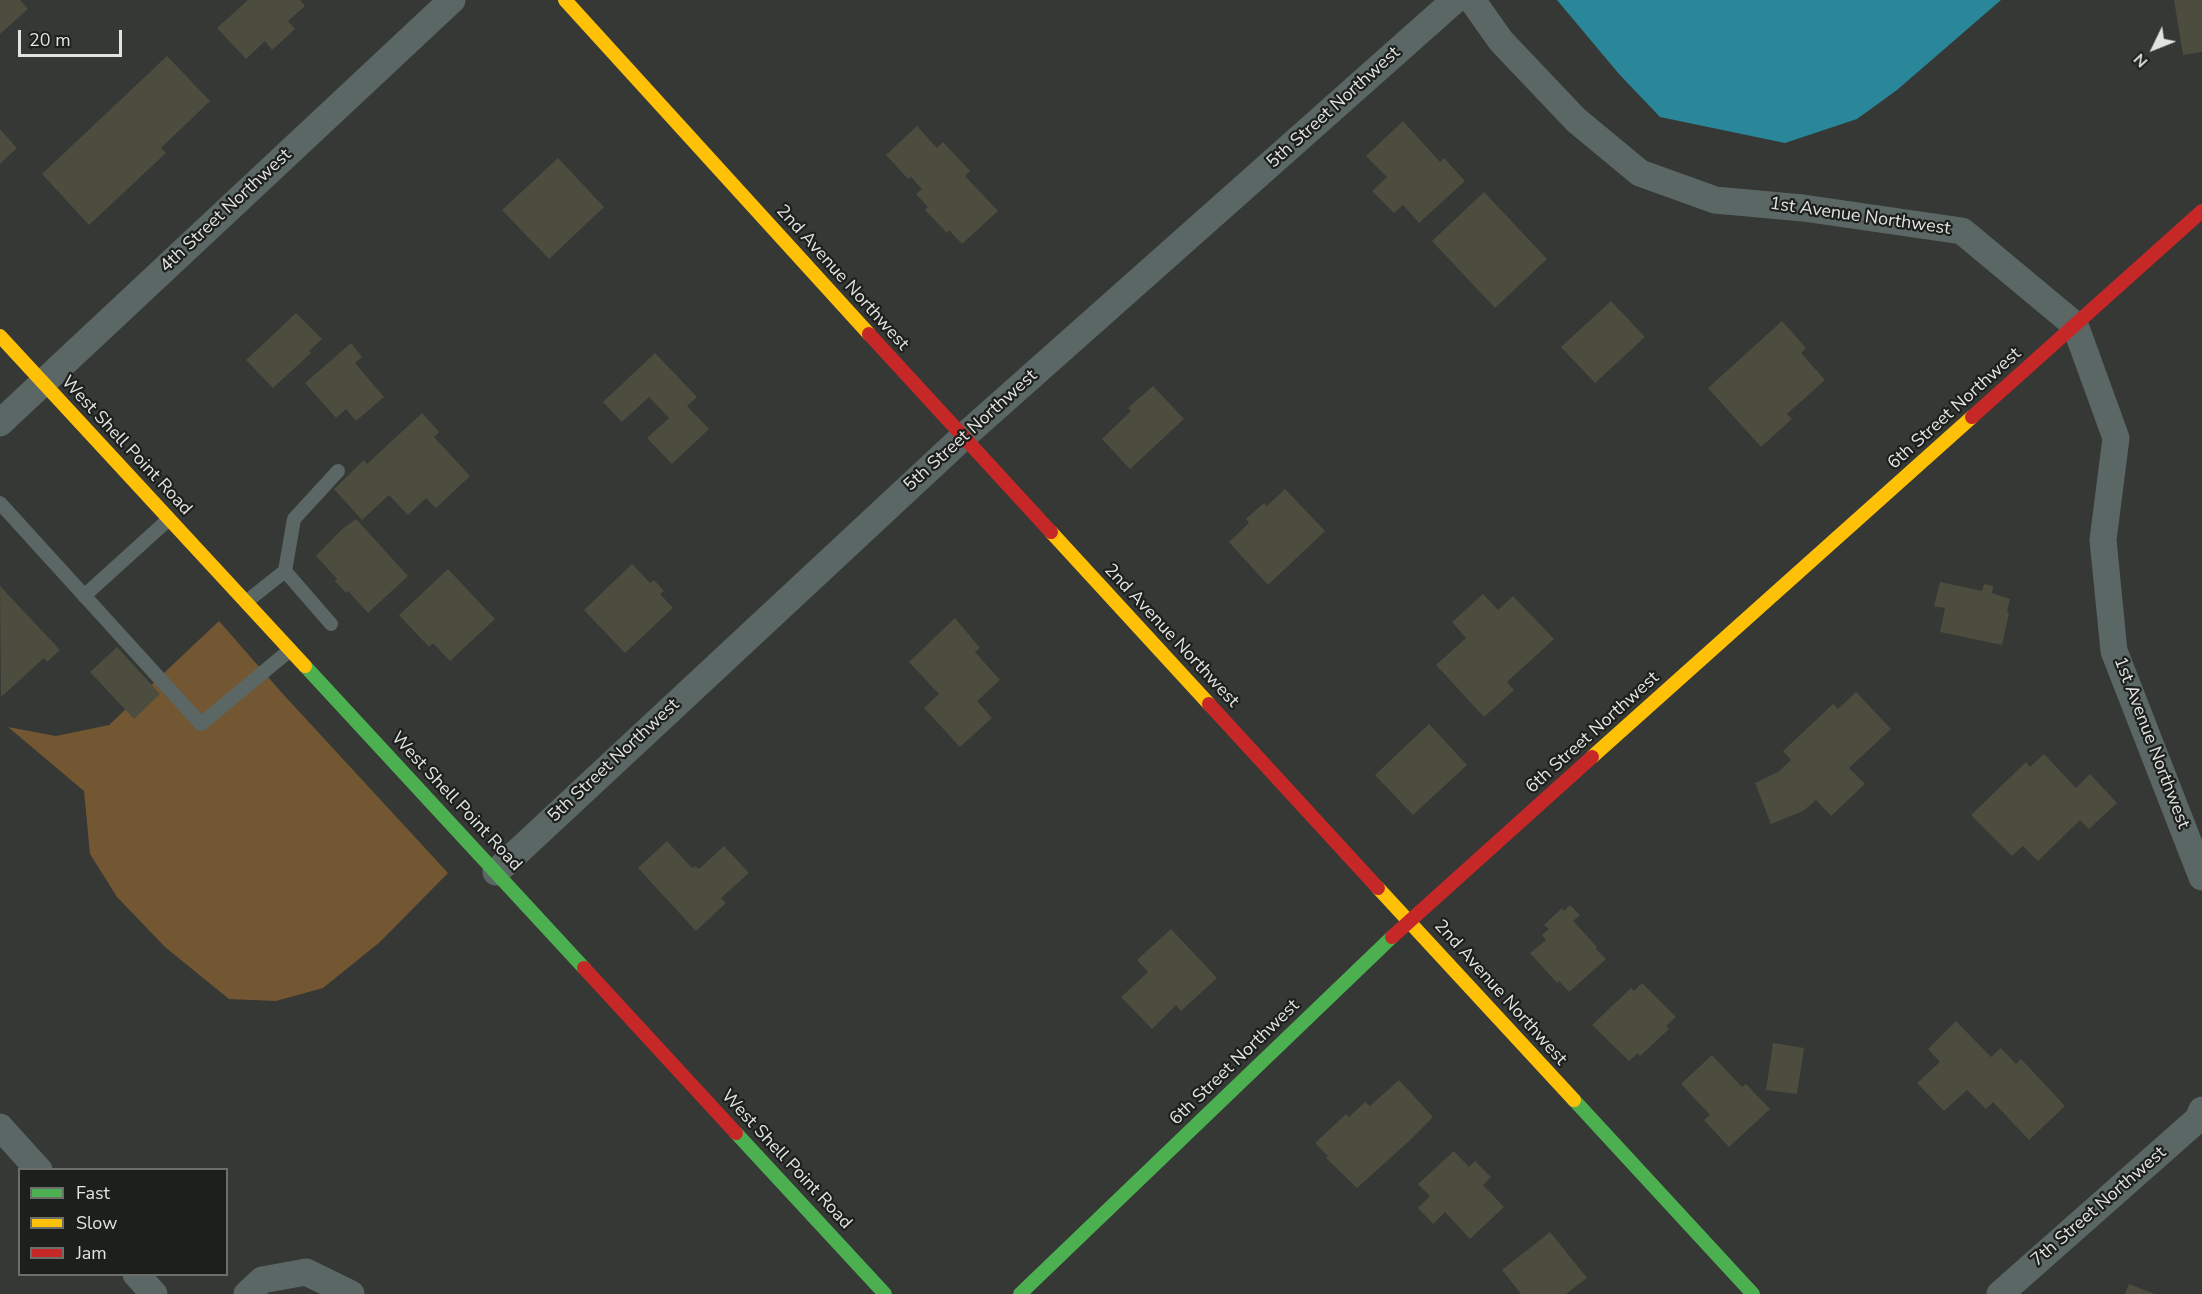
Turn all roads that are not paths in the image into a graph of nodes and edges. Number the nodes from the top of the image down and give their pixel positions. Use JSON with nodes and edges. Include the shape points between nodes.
{"nodes":[{"id":1,"x":452,"y":0,"type":"edge"},
{"id":2,"x":565,"y":0,"type":"edge"},
{"id":3,"x":1455,"y":0,"type":"edge"},
{"id":4,"x":1472,"y":0,"type":"edge"},
{"id":5,"x":2202,"y":211,"type":"edge"},
{"id":6,"x":2075,"y":325,"type":"junction"},
{"id":7,"x":0,"y":336,"type":"edge"},
{"id":8,"x":43,"y":382,"type":"junction"},
{"id":9,"x":0,"y":423,"type":"edge"},
{"id":10,"x":963,"y":437,"type":"junction"},
{"id":11,"x":338,"y":471,"type":"dead end"},
{"id":12,"x":0,"y":503,"type":"edge"},
{"id":13,"x":169,"y":519,"type":"junction"},
{"id":14,"x":285,"y":571,"type":"junction"},
{"id":15,"x":84,"y":596,"type":"junction"},
{"id":16,"x":246,"y":602,"type":"junction"},
{"id":17,"x":331,"y":624,"type":"dead end"},
{"id":18,"x":290,"y":650,"type":"junction"},
{"id":19,"x":496,"y":872,"type":"junction"},
{"id":20,"x":2202,"y":877,"type":"edge"},
{"id":21,"x":1410,"y":920,"type":"junction"},
{"id":22,"x":2201,"y":1118,"type":"edge"},
{"id":23,"x":0,"y":1127,"type":"edge"},
{"id":24,"x":37,"y":1168,"type":"edge"},
{"id":25,"x":137,"y":1276,"type":"edge"},
{"id":26,"x":154,"y":1294,"type":"edge"},
{"id":27,"x":247,"y":1294,"type":"edge"},
{"id":28,"x":351,"y":1294,"type":"edge"},
{"id":29,"x":885,"y":1294,"type":"edge"},
{"id":30,"x":1020,"y":1294,"type":"edge"},
{"id":31,"x":1753,"y":1294,"type":"edge"},
{"id":32,"x":2000,"y":1294,"type":"edge"}],
"edges":[{"from":1,"to":8,"type":"street","name":"4th Street Northwest"},
{"from":2,"to":10,"type":"street","name":"2nd Avenue Northwest"},
{"from":3,"to":10,"type":"street","name":"5th Street Northwest"},
{"from":4,"to":6,"type":"street","name":"1st Avenue Northwest","via":[[1501,41],[1576,120],[1640,173],[1715,200],[1803,208],[1962,231]]},
{"from":5,"to":6,"type":"street","name":"6th Street Northwest"},
{"from":6,"to":20,"type":"street","name":"1st Avenue Northwest","via":[[2116,438],[2103,540],[2114,651]]},
{"from":6,"to":21,"type":"street","name":"6th Street Northwest"},
{"from":7,"to":8,"type":"street","name":"West Shell Point Road"},
{"from":8,"to":9,"type":"street","name":"4th Street Northwest"},
{"from":8,"to":13,"type":"street","name":"West Shell Point Road"},
{"from":10,"to":19,"type":"street","name":"5th Street Northwest"},
{"from":10,"to":21,"type":"street","name":"2nd Avenue Northwest"},
{"from":11,"to":14,"type":"lane","via":[[294,519]]},
{"from":12,"to":15,"type":"lane"},
{"from":13,"to":15,"type":"lane"},
{"from":13,"to":16,"type":"street","name":"West Shell Point Road"},
{"from":14,"to":16,"type":"lane"},
{"from":14,"to":17,"type":"lane"},
{"from":15,"to":18,"type":"lane","via":[[201,724]]},
{"from":16,"to":18,"type":"street","name":"West Shell Point Road"},
{"from":18,"to":19,"type":"street","name":"West Shell Point Road"},
{"from":19,"to":29,"type":"street","name":"West Shell Point Road"},
{"from":21,"to":30,"type":"street","name":"6th Street Northwest"},
{"from":21,"to":31,"type":"street","name":"2nd Avenue Northwest"},
{"from":22,"to":32,"type":"street","name":"7th Street Northwest"},
{"from":23,"to":24,"type":"street"},
{"from":25,"to":26,"type":"street"},
{"from":27,"to":28,"type":"street","via":[[262,1280],[306,1272]]}]}
